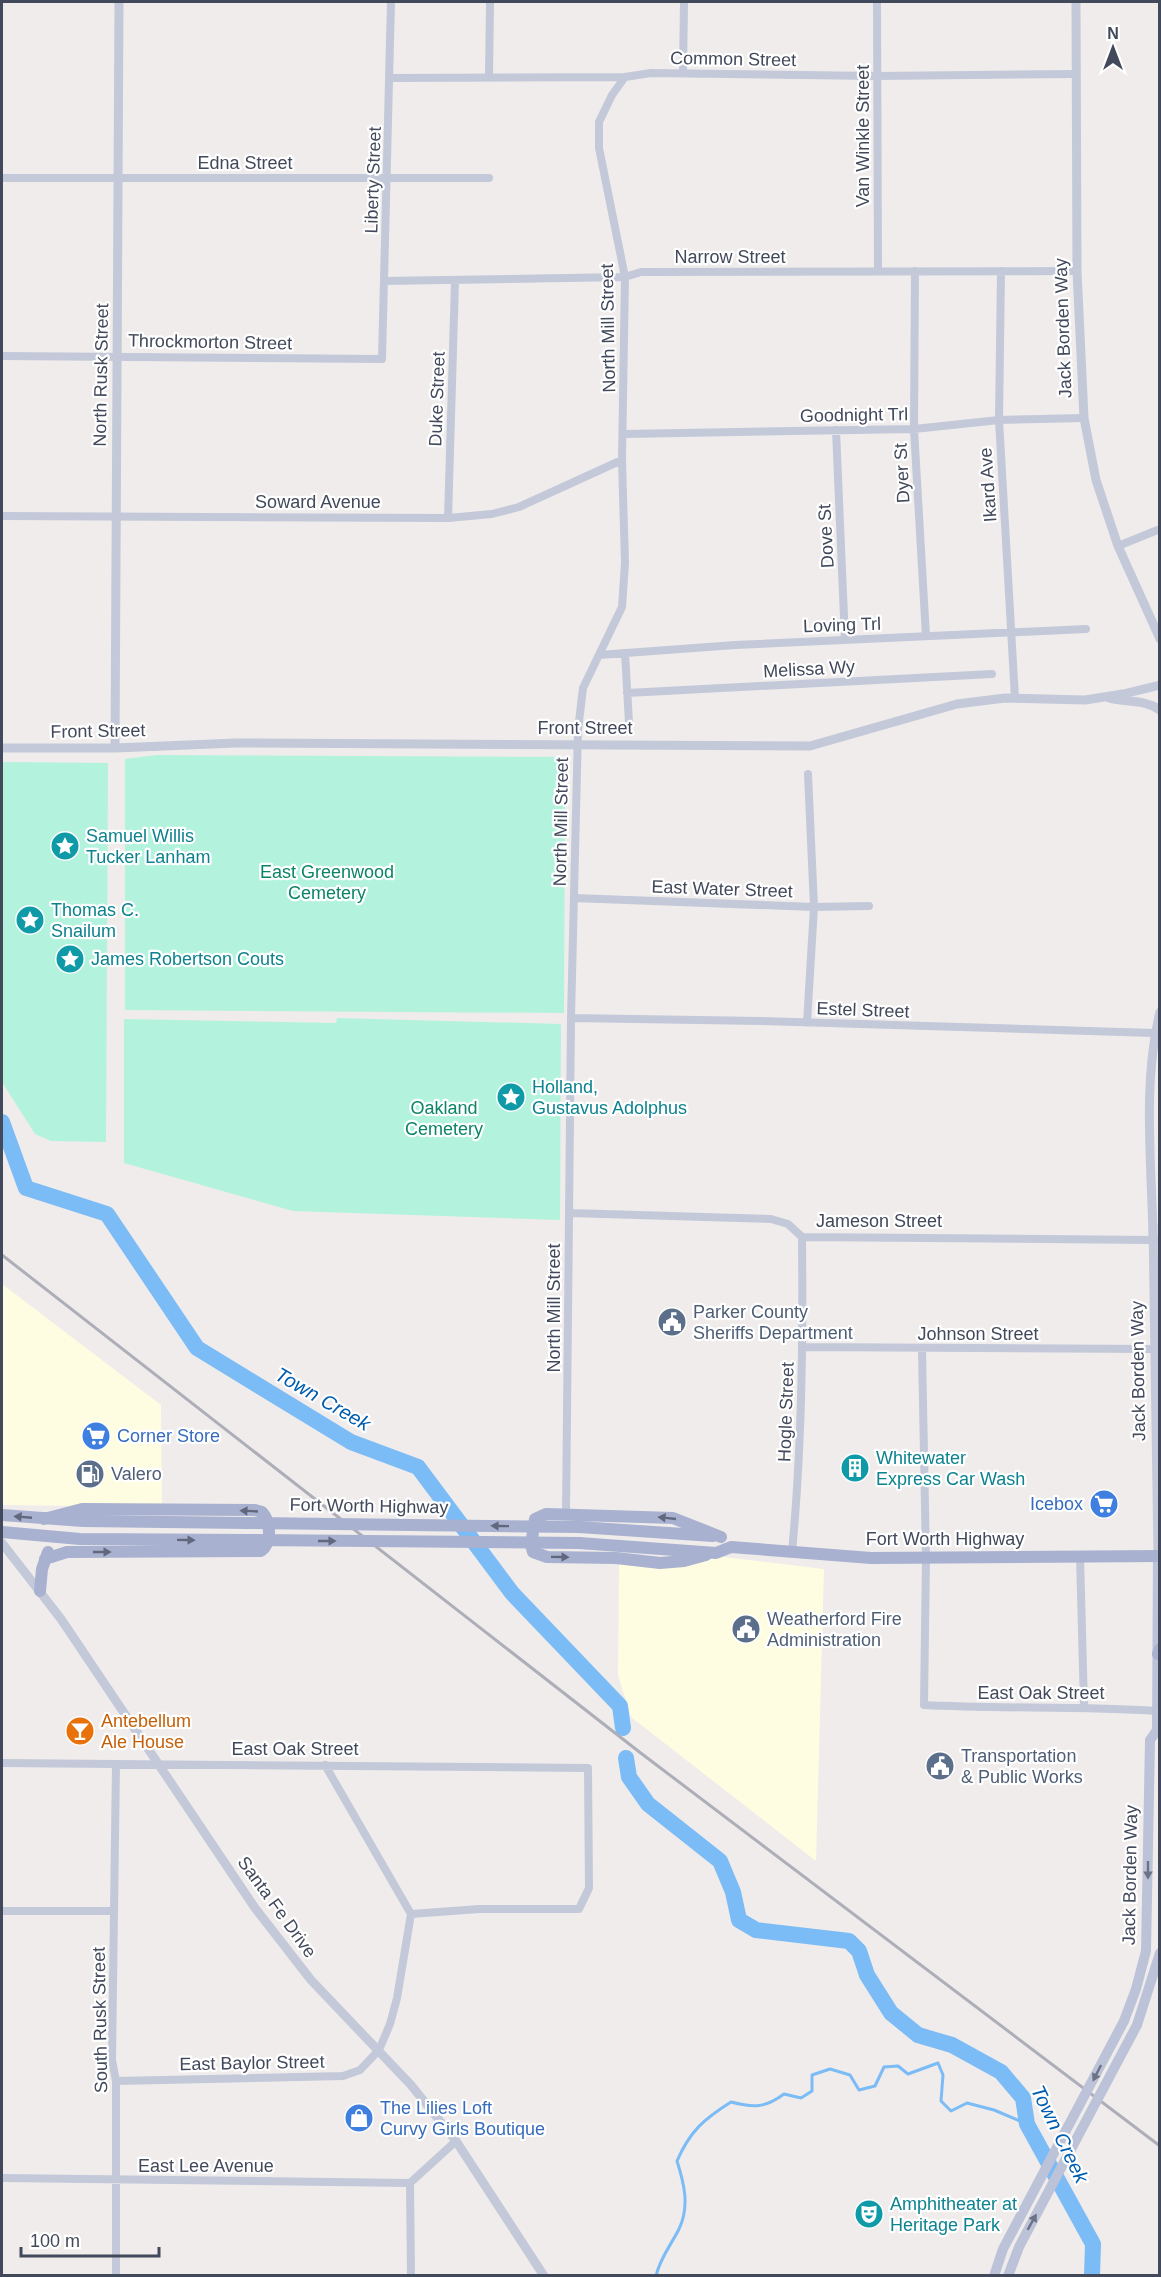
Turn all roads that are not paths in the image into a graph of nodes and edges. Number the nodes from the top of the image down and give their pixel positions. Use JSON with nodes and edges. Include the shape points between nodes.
{"nodes":[{"id":1,"x":119,"y":2,"type":"edge"},
{"id":2,"x":391,"y":2,"type":"edge"},
{"id":3,"x":490,"y":2,"type":"edge"},
{"id":4,"x":684,"y":2,"type":"edge"},
{"id":5,"x":877,"y":2,"type":"edge"},
{"id":6,"x":1076,"y":2,"type":"edge"},
{"id":7,"x":683,"y":73,"type":"junction"},
{"id":8,"x":1075,"y":74,"type":"junction"},
{"id":9,"x":877,"y":76,"type":"junction"},
{"id":10,"x":489,"y":77,"type":"junction"},
{"id":11,"x":390,"y":78,"type":"junction"},
{"id":12,"x":625,"y":78,"type":"junction"},
{"id":13,"x":2,"y":177,"type":"edge"},
{"id":14,"x":119,"y":178,"type":"junction"},
{"id":15,"x":389,"y":178,"type":"junction"},
{"id":16,"x":489,"y":178,"type":"dead end"},
{"id":17,"x":1077,"y":270,"type":"junction"},
{"id":18,"x":878,"y":271,"type":"junction"},
{"id":19,"x":915,"y":271,"type":"junction"},
{"id":20,"x":1001,"y":271,"type":"junction"},
{"id":21,"x":625,"y":277,"type":"junction"},
{"id":22,"x":384,"y":281,"type":"junction"},
{"id":23,"x":455,"y":282,"type":"junction"},
{"id":24,"x":118,"y":355,"type":"junction"},
{"id":25,"x":2,"y":356,"type":"edge"},
{"id":26,"x":382,"y":359,"type":"joint"},
{"id":27,"x":1084,"y":418,"type":"junction"},
{"id":28,"x":999,"y":420,"type":"junction"},
{"id":29,"x":914,"y":429,"type":"junction"},
{"id":30,"x":836,"y":430,"type":"junction"},
{"id":31,"x":624,"y":434,"type":"junction"},
{"id":32,"x":622,"y":460,"type":"junction"},
{"id":33,"x":2,"y":516,"type":"edge"},
{"id":34,"x":116,"y":517,"type":"junction"},
{"id":35,"x":448,"y":518,"type":"junction"},
{"id":36,"x":1160,"y":529,"type":"edge"},
{"id":37,"x":1118,"y":546,"type":"junction"},
{"id":38,"x":1086,"y":629,"type":"dead end"},
{"id":39,"x":1012,"y":633,"type":"junction"},
{"id":40,"x":926,"y":636,"type":"junction"},
{"id":41,"x":1160,"y":639,"type":"edge"},
{"id":42,"x":845,"y":640,"type":"junction"},
{"id":43,"x":625,"y":653,"type":"junction"},
{"id":44,"x":599,"y":655,"type":"junction"},
{"id":45,"x":993,"y":674,"type":"dead end"},
{"id":46,"x":1160,"y":685,"type":"edge"},
{"id":47,"x":627,"y":693,"type":"junction"},
{"id":48,"x":1107,"y":697,"type":"junction"},
{"id":49,"x":1016,"y":698,"type":"junction"},
{"id":50,"x":1160,"y":710,"type":"edge"},
{"id":51,"x":628,"y":723,"type":"dead end"},
{"id":52,"x":577,"y":744,"type":"junction"},
{"id":53,"x":2,"y":748,"type":"edge"},
{"id":54,"x":115,"y":748,"type":"junction"},
{"id":55,"x":808,"y":774,"type":"dead end"},
{"id":56,"x":574,"y":898,"type":"junction"},
{"id":57,"x":869,"y":906,"type":"dead end"},
{"id":58,"x":814,"y":907,"type":"junction"},
{"id":59,"x":1160,"y":1011,"type":"edge"},
{"id":60,"x":571,"y":1018,"type":"junction"},
{"id":61,"x":807,"y":1023,"type":"junction"},
{"id":62,"x":1154,"y":1033,"type":"junction"},
{"id":63,"x":570,"y":1213,"type":"junction"},
{"id":64,"x":802,"y":1237,"type":"junction"},
{"id":65,"x":1156,"y":1240,"type":"edge"},
{"id":66,"x":803,"y":1347,"type":"junction"},
{"id":67,"x":1154,"y":1349,"type":"junction"},
{"id":68,"x":922,"y":1350,"type":"junction"},
{"id":69,"x":1157,"y":1402,"type":"edge"},
{"id":70,"x":566,"y":1514,"type":"junction"},
{"id":71,"x":2,"y":1515,"type":"edge"},
{"id":72,"x":44,"y":1519,"type":"junction"},
{"id":73,"x":2,"y":1532,"type":"edge"},
{"id":74,"x":721,"y":1537,"type":"junction"},
{"id":75,"x":80,"y":1539,"type":"junction"},
{"id":76,"x":2,"y":1543,"type":"edge"},
{"id":77,"x":731,"y":1546,"type":"junction"},
{"id":78,"x":716,"y":1552,"type":"junction"},
{"id":79,"x":792,"y":1552,"type":"junction"},
{"id":80,"x":1159,"y":1556,"type":"edge"},
{"id":81,"x":1080,"y":1557,"type":"junction"},
{"id":82,"x":926,"y":1558,"type":"junction"},
{"id":83,"x":45,"y":1559,"type":"junction"},
{"id":84,"x":40,"y":1592,"type":"junction"},
{"id":85,"x":1159,"y":1651,"type":"edge"},
{"id":86,"x":1083,"y":1706,"type":"junction"},
{"id":87,"x":1157,"y":1711,"type":"junction"},
{"id":88,"x":1159,"y":1731,"type":"edge"},
{"id":89,"x":2,"y":1764,"type":"edge"},
{"id":90,"x":116,"y":1764,"type":"junction"},
{"id":91,"x":160,"y":1764,"type":"junction"},
{"id":92,"x":325,"y":1764,"type":"junction"},
{"id":93,"x":2,"y":1911,"type":"edge"},
{"id":94,"x":114,"y":1911,"type":"junction"},
{"id":95,"x":411,"y":1914,"type":"junction"},
{"id":96,"x":1160,"y":1953,"type":"edge"},
{"id":97,"x":379,"y":2050,"type":"junction"},
{"id":98,"x":116,"y":2081,"type":"junction"},
{"id":99,"x":456,"y":2141,"type":"junction"},
{"id":100,"x":2,"y":2178,"type":"edge"},
{"id":101,"x":116,"y":2181,"type":"junction"},
{"id":102,"x":410,"y":2182,"type":"junction"},
{"id":103,"x":116,"y":2276,"type":"edge"},
{"id":104,"x":411,"y":2276,"type":"edge"},
{"id":105,"x":544,"y":2276,"type":"edge"},
{"id":106,"x":994,"y":2276,"type":"edge"},
{"id":107,"x":1008,"y":2276,"type":"edge"}],
"edges":[{"from":1,"to":14,"type":"street","name":"North Rusk Street"},
{"from":2,"to":11,"type":"street","name":"Liberty Street"},
{"from":3,"to":10,"type":"street"},
{"from":4,"to":7,"type":"street"},
{"from":5,"to":9,"type":"street","name":"Van Winkle Street"},
{"from":6,"to":8,"type":"street","name":"Jack Borden Way"},
{"from":7,"to":9,"type":"street","name":"Common Street"},
{"from":7,"to":12,"type":"street","name":"Common Street"},
{"from":8,"to":9,"type":"street","name":"Common Street"},
{"from":8,"to":17,"type":"street","name":"Jack Borden Way"},
{"from":9,"to":18,"type":"street","name":"Van Winkle Street"},
{"from":10,"to":11,"type":"street","name":"Common Street"},
{"from":10,"to":12,"type":"street","name":"Common Street"},
{"from":11,"to":15,"type":"street","name":"Liberty Street"},
{"from":12,"to":21,"type":"street","name":"North Mill Street","via":[[599,122],[599,148]]},
{"from":13,"to":14,"type":"street","name":"Edna Street"},
{"from":14,"to":15,"type":"street","name":"Edna Street"},
{"from":14,"to":24,"type":"street","name":"North Rusk Street"},
{"from":15,"to":16,"type":"street","name":"Edna Street"},
{"from":15,"to":22,"type":"street","name":"Liberty Street"},
{"from":17,"to":20,"type":"street","name":"Narrow Street"},
{"from":17,"to":27,"type":"street","name":"Jack Borden Way"},
{"from":18,"to":19,"type":"street","name":"Narrow Street"},
{"from":18,"to":21,"type":"street","name":"Narrow Street","via":[[641,272]]},
{"from":19,"to":20,"type":"street","name":"Narrow Street"},
{"from":19,"to":29,"type":"street","name":"Dyer St"},
{"from":20,"to":28,"type":"street","name":"Ikard Ave"},
{"from":21,"to":23,"type":"street","name":"Narrow Street"},
{"from":21,"to":31,"type":"street","name":"North Mill Street"},
{"from":22,"to":23,"type":"street","name":"Narrow Street"},
{"from":22,"to":26,"type":"street","name":"Liberty Street"},
{"from":23,"to":35,"type":"street","name":"Duke Street"},
{"from":24,"to":25,"type":"street","name":"Throckmorton Street"},
{"from":24,"to":26,"type":"street","name":"Throckmorton Street"},
{"from":24,"to":34,"type":"street","name":"North Rusk Street"},
{"from":27,"to":28,"type":"street","name":"Goodnight Trl"},
{"from":27,"to":37,"type":"street","name":"Jack Borden Way","via":[[1096,480]]},
{"from":28,"to":29,"type":"street","name":"Goodnight Trl"},
{"from":28,"to":39,"type":"street","name":"Ikard Ave"},
{"from":29,"to":30,"type":"street","name":"Goodnight Trl"},
{"from":29,"to":40,"type":"street","name":"Dyer St"},
{"from":30,"to":31,"type":"street","name":"Goodnight Trl"},
{"from":30,"to":42,"type":"street","name":"Dove St"},
{"from":31,"to":32,"type":"street","name":"North Mill Street"},
{"from":32,"to":35,"type":"street","name":"Soward Avenue","via":[[519,507]]},
{"from":32,"to":44,"type":"street","name":"North Mill Street","via":[[622,607]]},
{"from":33,"to":34,"type":"street","name":"Soward Avenue"},
{"from":34,"to":35,"type":"street","name":"Soward Avenue"},
{"from":34,"to":54,"type":"street","name":"North Rusk Street"},
{"from":36,"to":37,"type":"street"},
{"from":37,"to":41,"type":"street","name":"Jack Borden Way"},
{"from":38,"to":39,"type":"street","name":"Loving Trl"},
{"from":39,"to":40,"type":"street","name":"Loving Trl"},
{"from":39,"to":49,"type":"street","name":"Ikard Ave"},
{"from":40,"to":42,"type":"street","name":"Loving Trl"},
{"from":42,"to":43,"type":"street","name":"Loving Trl"},
{"from":43,"to":44,"type":"street","name":"Loving Trl"},
{"from":43,"to":47,"type":"street"},
{"from":44,"to":52,"type":"street","name":"North Mill Street","via":[[583,688]]},
{"from":45,"to":47,"type":"street","name":"Melissa Wy"},
{"from":46,"to":48,"type":"street","name":"Front Street"},
{"from":47,"to":51,"type":"street"},
{"from":48,"to":49,"type":"street","name":"Front Street"},
{"from":48,"to":50,"type":"street","via":[[1152,704]]},
{"from":49,"to":52,"type":"street","name":"Front Street","via":[[957,704],[810,746]]},
{"from":52,"to":54,"type":"street","name":"Front Street","via":[[237,743]]},
{"from":52,"to":56,"type":"street","name":"North Mill Street"},
{"from":53,"to":54,"type":"street","name":"Front Street"},
{"from":55,"to":58,"type":"street"},
{"from":56,"to":58,"type":"street","name":"East Water Street"},
{"from":56,"to":60,"type":"street","name":"North Mill Street"},
{"from":57,"to":58,"type":"street","name":"East Water Street"},
{"from":58,"to":61,"type":"street"},
{"from":59,"to":62,"type":"street","name":"Jack Borden Way"},
{"from":60,"to":61,"type":"street","name":"Estel Street"},
{"from":60,"to":63,"type":"street","name":"North Mill Street"},
{"from":61,"to":62,"type":"street","name":"Estel Street"},
{"from":62,"to":65,"type":"street","name":"Jack Borden Way","via":[[1151,1084]]},
{"from":63,"to":64,"type":"street","name":"Jameson Street","via":[[771,1219],[788,1224]]},
{"from":63,"to":70,"type":"street","name":"North Mill Street"},
{"from":64,"to":65,"type":"street","name":"Jameson Street"},
{"from":64,"to":66,"type":"street","name":"Hogle Street"},
{"from":65,"to":67,"type":"street","name":"Jack Borden Way"},
{"from":66,"to":68,"type":"street","name":"Johnson Street"},
{"from":66,"to":79,"type":"street","name":"Hogle Street","via":[[799,1478]]},
{"from":67,"to":68,"type":"street","name":"Johnson Street"},
{"from":67,"to":69,"type":"street","name":"Jack Borden Way"},
{"from":68,"to":82,"type":"street"},
{"from":69,"to":80,"type":"street","name":"Jack Borden Way"},
{"from":74,"to":70,"type":"main road","one_way":true,"via":[[673,1518]]},
{"from":70,"to":78,"type":"main road","one_way":true,"via":[[546,1514],[535,1519],[533,1552],[547,1557],[660,1563]]},
{"from":72,"to":71,"type":"main road","name":"Fort Worth Highway","one_way":true},
{"from":74,"to":72,"type":"main road","name":"Fort Worth Highway","one_way":true,"bridge":true,"via":[[579,1527]]},
{"from":83,"to":72,"type":"main road","one_way":true,"via":[[67,1552],[261,1551],[268,1542],[268,1522],[262,1512],[255,1510],[82,1509]]},
{"from":73,"to":75,"type":"main road","name":"Fort Worth Highway"},
{"from":74,"to":77,"type":"main road"},
{"from":75,"to":78,"type":"main road","name":"Fort Worth Highway","one_way":true,"bridge":true,"via":[[579,1543]]},
{"from":75,"to":83,"type":"main road","via":[[53,1548]]},
{"from":76,"to":84,"type":"street","name":"Santa Fe Drive"},
{"from":77,"to":78,"type":"main road","name":"Fort Worth Highway"},
{"from":77,"to":79,"type":"main road","name":"Fort Worth Highway"},
{"from":79,"to":82,"type":"main road","name":"Fort Worth Highway"},
{"from":80,"to":81,"type":"main road","name":"Fort Worth Highway"},
{"from":80,"to":85,"type":"main road","name":"Jack Borden Way"},
{"from":81,"to":82,"type":"main road","name":"Fort Worth Highway"},
{"from":81,"to":86,"type":"street"},
{"from":82,"to":86,"type":"street","name":"East Oak Street","via":[[924,1705],[1023,1709]]},
{"from":83,"to":84,"type":"main road"},
{"from":84,"to":91,"type":"street","name":"Santa Fe Drive"},
{"from":85,"to":87,"type":"main road","name":"Jack Borden Way"},
{"from":86,"to":87,"type":"street","name":"East Oak Street"},
{"from":87,"to":88,"type":"main road","name":"Jack Borden Way"},
{"from":88,"to":106,"type":"main road","name":"Jack Borden Way","one_way":true,"bridge":true,"via":[[1150,1740],[1146,1951],[1136,1989],[1124,2021],[1003,2249]]},
{"from":89,"to":90,"type":"street","name":"East Oak Street"},
{"from":90,"to":91,"type":"street","name":"East Oak Street"},
{"from":90,"to":94,"type":"street","name":"South Rusk Street"},
{"from":91,"to":92,"type":"street","name":"East Oak Street"},
{"from":91,"to":97,"type":"street","name":"Santa Fe Drive","via":[[277,1937],[311,1980]]},
{"from":92,"to":95,"type":"street"},
{"from":92,"to":95,"type":"street","name":"East Oak Street","via":[[588,1768],[589,1888],[579,1909]]},
{"from":93,"to":94,"type":"street"},
{"from":94,"to":98,"type":"street","name":"South Rusk Street","via":[[112,2060]]},
{"from":95,"to":97,"type":"street","via":[[397,1998]]},
{"from":107,"to":96,"type":"main road","name":"Jack Borden Way","one_way":true,"bridge":true,"via":[[1019,2247],[1137,2025]]},
{"from":97,"to":98,"type":"street","name":"East Baylor Street","via":[[360,2070],[343,2076]]},
{"from":97,"to":99,"type":"street","name":"Santa Fe Drive"},
{"from":98,"to":101,"type":"street","name":"South Rusk Street"},
{"from":99,"to":102,"type":"street"},
{"from":99,"to":105,"type":"street","name":"Santa Fe Drive"},
{"from":100,"to":101,"type":"street","name":"East Lee Avenue"},
{"from":101,"to":102,"type":"street","name":"East Lee Avenue"},
{"from":101,"to":103,"type":"street","name":"South Rusk Street"},
{"from":102,"to":104,"type":"street"}]}
